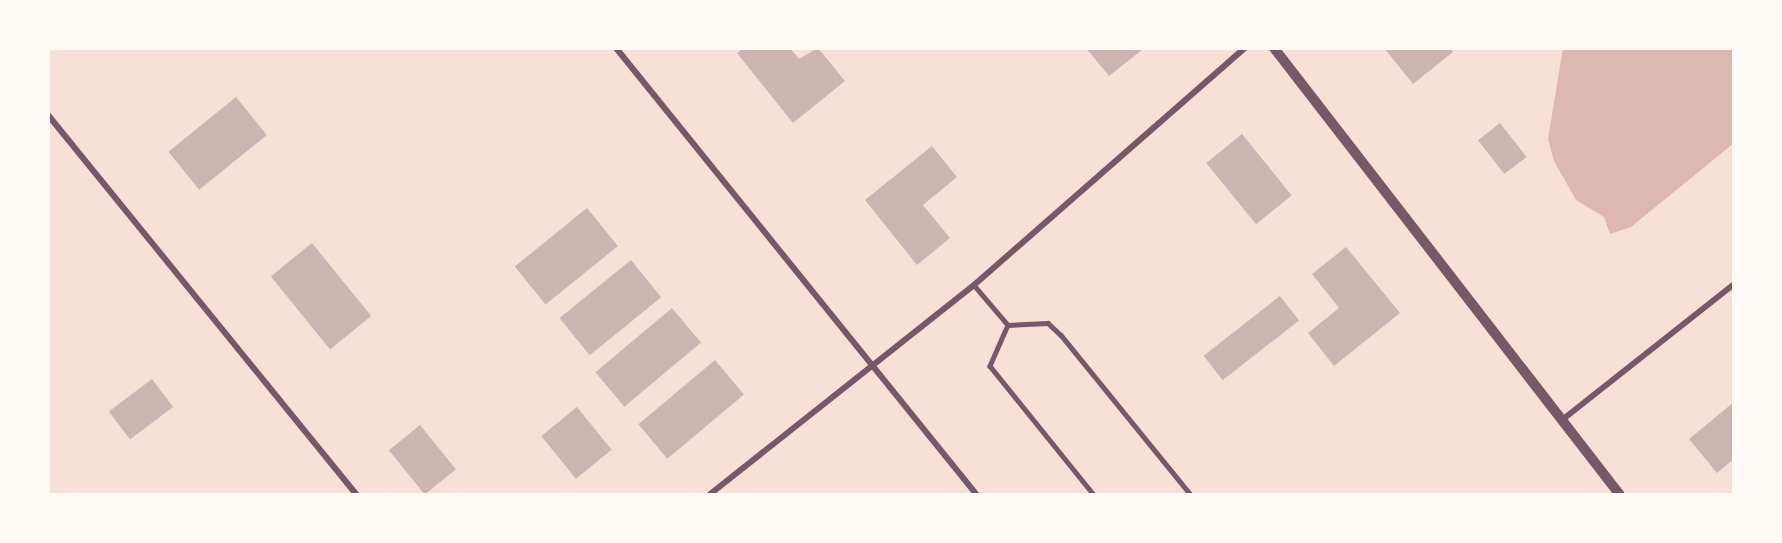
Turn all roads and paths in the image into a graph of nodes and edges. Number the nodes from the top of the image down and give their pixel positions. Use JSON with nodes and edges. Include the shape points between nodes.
{"nodes":[{"id":1,"x":616,"y":48,"type":"edge"},
{"id":2,"x":1245,"y":48,"type":"edge"},
{"id":3,"x":1274,"y":48,"type":"edge"},
{"id":4,"x":48,"y":115,"type":"edge"},
{"id":5,"x":1734,"y":284,"type":"edge"},
{"id":6,"x":974,"y":285,"type":"junction"},
{"id":7,"x":1008,"y":325,"type":"junction"},
{"id":8,"x":873,"y":366,"type":"junction"},
{"id":9,"x":1562,"y":420,"type":"junction"},
{"id":10,"x":357,"y":495,"type":"edge"},
{"id":11,"x":709,"y":495,"type":"edge"},
{"id":12,"x":977,"y":495,"type":"edge"},
{"id":13,"x":1094,"y":495,"type":"edge"},
{"id":14,"x":1191,"y":495,"type":"edge"},
{"id":15,"x":1620,"y":495,"type":"edge"}],
"edges":[{"from":1,"to":8,"type":"street"},
{"from":2,"to":6,"type":"street"},
{"from":3,"to":9,"type":"street"},
{"from":4,"to":10,"type":"street"},
{"from":5,"to":9,"type":"street"},
{"from":6,"to":7,"type":"lane"},
{"from":6,"to":8,"type":"street"},
{"from":7,"to":13,"type":"lane","via":[[990,366]]},
{"from":7,"to":14,"type":"lane","via":[[1048,323],[1061,335]]},
{"from":8,"to":11,"type":"street"},
{"from":8,"to":12,"type":"street"},
{"from":9,"to":15,"type":"street"}]}
